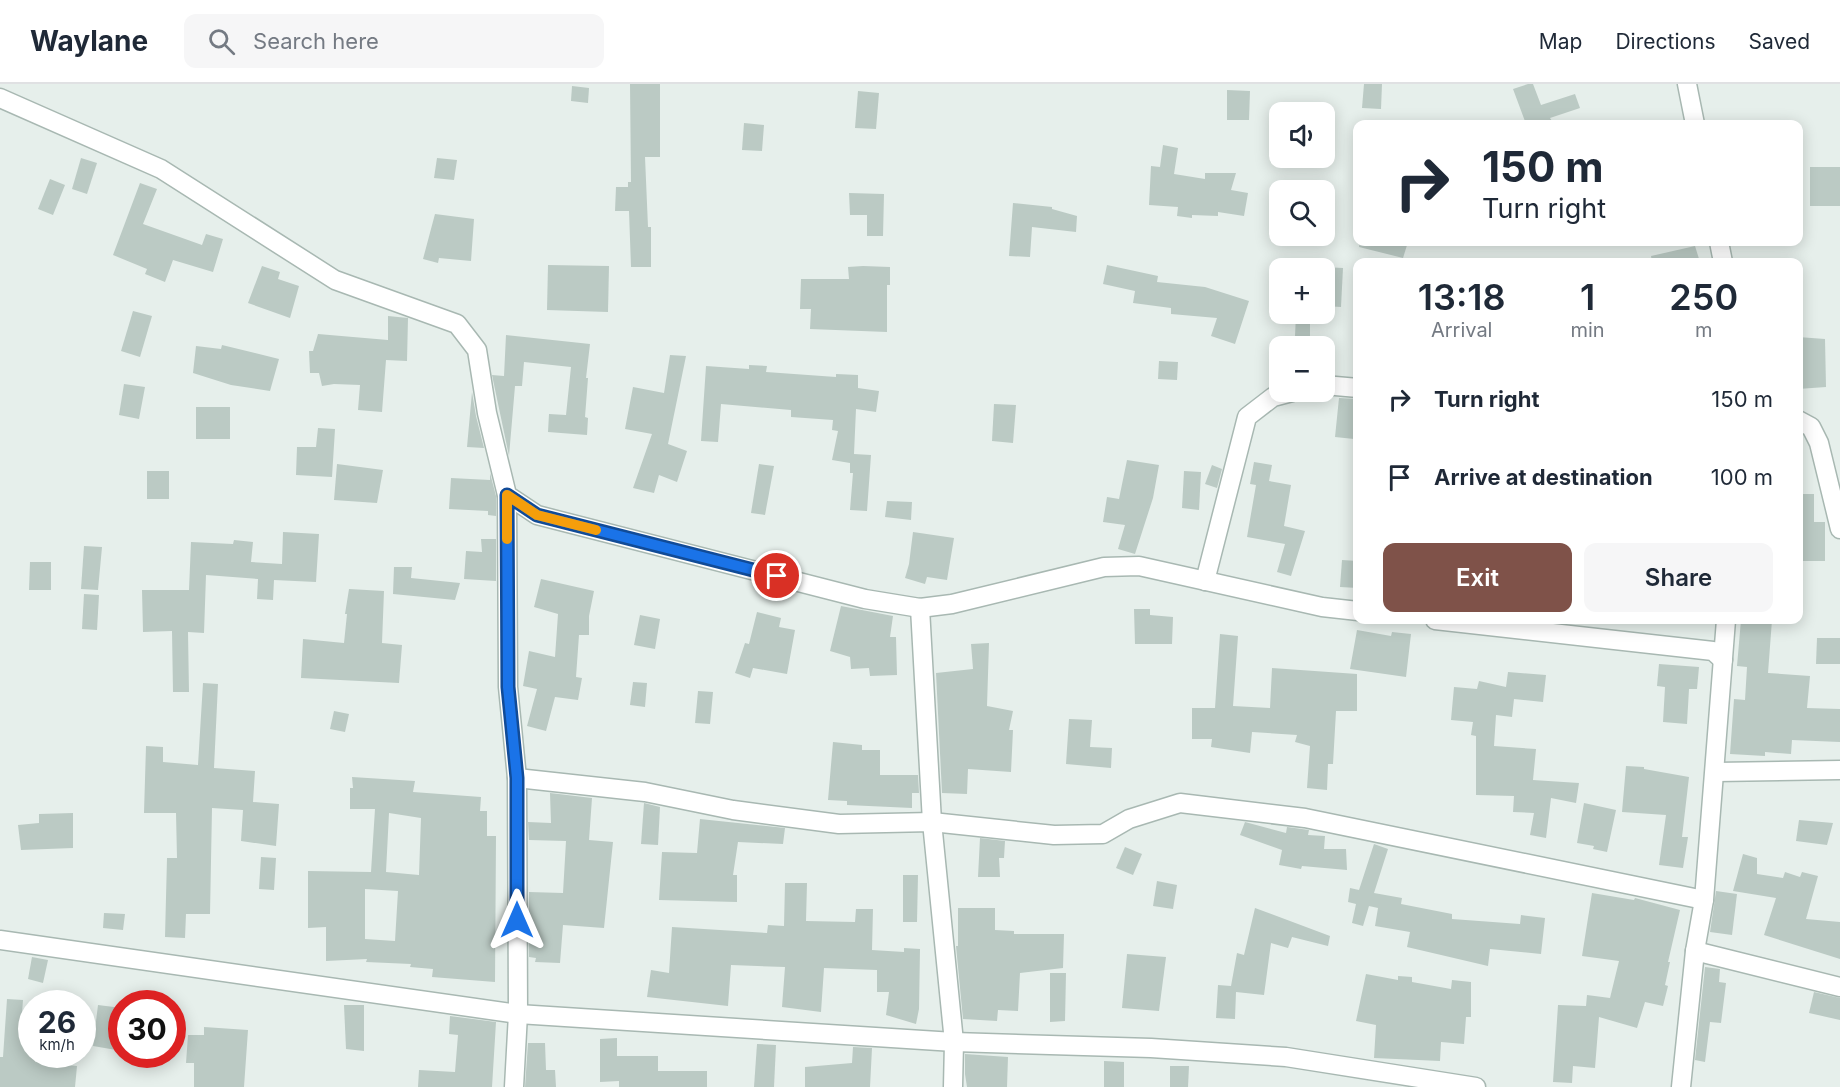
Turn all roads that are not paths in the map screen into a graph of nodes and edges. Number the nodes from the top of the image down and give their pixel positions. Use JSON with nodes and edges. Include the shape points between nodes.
{"nodes":[{"id":1,"x":1687,"y":84,"type":"edge"},
{"id":2,"x":0,"y":98,"type":"edge"},
{"id":3,"x":1694,"y":120,"type":"edge"},
{"id":4,"x":1335,"y":386,"type":"edge"},
{"id":5,"x":1353,"y":388,"type":"edge"},
{"id":6,"x":1269,"y":400,"type":"edge"},
{"id":7,"x":1803,"y":423,"type":"edge"},
{"id":8,"x":507,"y":495,"type":"junction"},
{"id":9,"x":1840,"y":529,"type":"edge"},
{"id":10,"x":1206,"y":581,"type":"junction"},
{"id":11,"x":920,"y":608,"type":"junction"},
{"id":12,"x":1353,"y":610,"type":"edge"},
{"id":13,"x":1471,"y":624,"type":"edge"},
{"id":14,"x":1726,"y":624,"type":"edge"},
{"id":15,"x":1724,"y":660,"type":"junction"},
{"id":16,"x":1840,"y":770,"type":"edge"},
{"id":17,"x":1716,"y":772,"type":"junction"},
{"id":18,"x":517,"y":778,"type":"junction"},
{"id":19,"x":932,"y":822,"type":"junction"},
{"id":20,"x":1704,"y":900,"type":"junction"},
{"id":21,"x":0,"y":940,"type":"edge"},
{"id":22,"x":1695,"y":951,"type":"junction"},
{"id":23,"x":1840,"y":987,"type":"edge"},
{"id":24,"x":518,"y":1014,"type":"junction"},
{"id":25,"x":954,"y":1042,"type":"junction"},
{"id":26,"x":1416,"y":1082,"type":"edge"},
{"id":27,"x":514,"y":1087,"type":"edge"},
{"id":28,"x":953,"y":1087,"type":"edge"},
{"id":29,"x":1476,"y":1087,"type":"edge"},
{"id":30,"x":1681,"y":1087,"type":"edge"}],
"edges":[{"from":1,"to":3,"type":"street"},
{"from":2,"to":8,"type":"street","via":[[161,169],[334,280],[457,324],[477,350]]},
{"from":4,"to":5,"type":"street"},
{"from":6,"to":10,"type":"street","via":[[1247,417]]},
{"from":7,"to":9,"type":"street","via":[[1811,428],[1819,443]]},
{"from":8,"to":11,"type":"street","via":[[537,515],[865,599]]},
{"from":8,"to":18,"type":"street","via":[[508,687]]},
{"from":10,"to":11,"type":"street","via":[[1139,566],[1104,567],[952,604]]},
{"from":10,"to":12,"type":"street"},
{"from":11,"to":19,"type":"street"},
{"from":13,"to":15,"type":"street","via":[[1713,651]]},
{"from":14,"to":15,"type":"street"},
{"from":15,"to":17,"type":"street"},
{"from":16,"to":17,"type":"street"},
{"from":17,"to":20,"type":"street"},
{"from":18,"to":19,"type":"street","via":[[645,792],[733,810],[838,824]]},
{"from":18,"to":24,"type":"street"},
{"from":19,"to":20,"type":"street","via":[[1054,835],[1102,834],[1129,819],[1180,803],[1305,818]]},
{"from":19,"to":25,"type":"street"},
{"from":20,"to":22,"type":"street"},
{"from":21,"to":24,"type":"street"},
{"from":22,"to":23,"type":"street"},
{"from":22,"to":30,"type":"street"},
{"from":24,"to":25,"type":"street"},
{"from":24,"to":27,"type":"street"},
{"from":25,"to":26,"type":"street","via":[[1287,1057]]},
{"from":25,"to":28,"type":"street"},
{"from":26,"to":29,"type":"street"}]}
